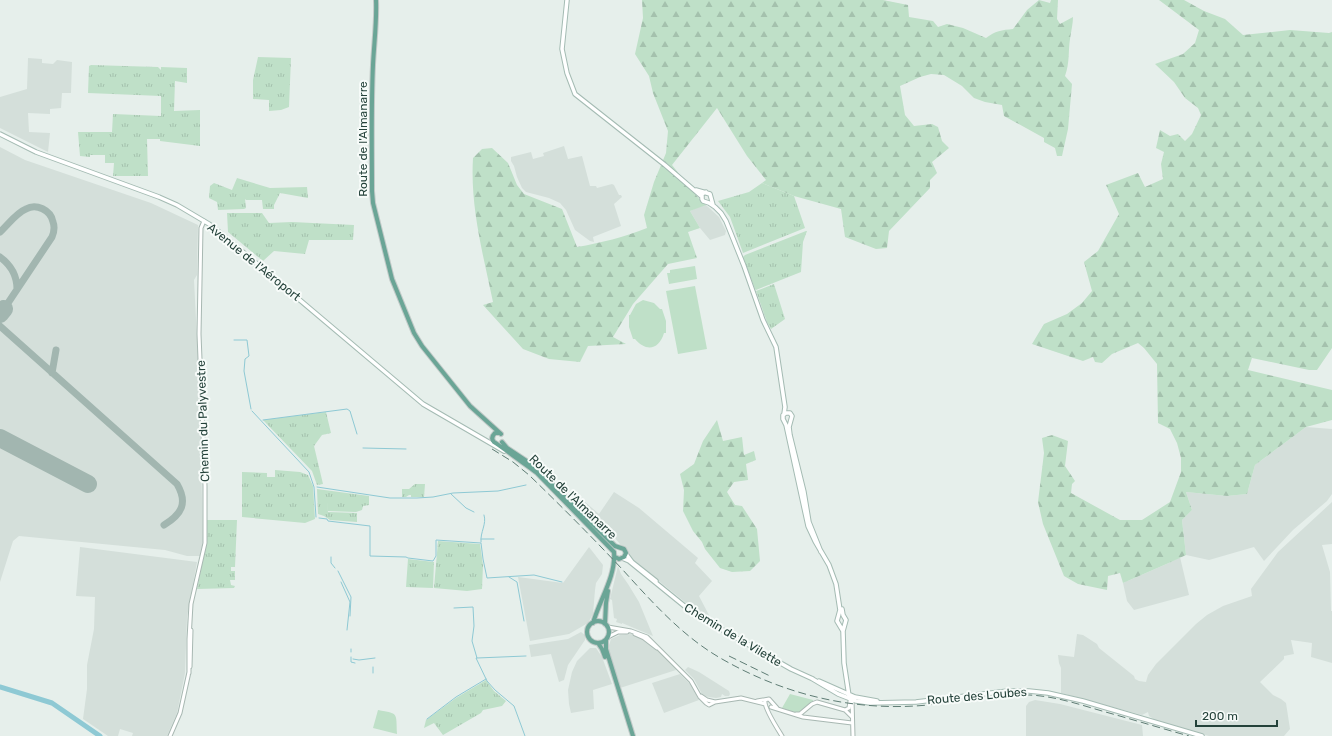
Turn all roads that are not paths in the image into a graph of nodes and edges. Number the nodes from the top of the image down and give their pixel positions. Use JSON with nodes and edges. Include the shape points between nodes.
{"nodes":[{"id":1,"x":376,"y":0,"type":"edge"},
{"id":2,"x":567,"y":0,"type":"edge"},
{"id":3,"x":0,"y":134,"type":"edge"},
{"id":4,"x":694,"y":190,"type":"junction"},
{"id":5,"x":706,"y":192,"type":"junction"},
{"id":6,"x":702,"y":196,"type":"junction"},
{"id":7,"x":711,"y":199,"type":"junction"},
{"id":8,"x":707,"y":202,"type":"junction"},
{"id":9,"x":715,"y":207,"type":"junction"},
{"id":10,"x":204,"y":220,"type":"junction"},
{"id":11,"x":785,"y":407,"type":"junction"},
{"id":12,"x":789,"y":413,"type":"junction"},
{"id":13,"x":784,"y":414,"type":"junction"},
{"id":14,"x":784,"y":421,"type":"junction"},
{"id":15,"x":791,"y":421,"type":"junction"},
{"id":16,"x":489,"y":423,"type":"junction"},
{"id":17,"x":501,"y":434,"type":"junction"},
{"id":18,"x":493,"y":435,"type":"junction"},
{"id":19,"x":482,"y":438,"type":"junction"},
{"id":20,"x":493,"y":441,"type":"junction"},
{"id":21,"x":500,"y":443,"type":"junction"},
{"id":22,"x":514,"y":456,"type":"junction"},
{"id":23,"x":618,"y":547,"type":"junction"},
{"id":24,"x":614,"y":552,"type":"junction"},
{"id":25,"x":821,"y":552,"type":"junction"},
{"id":26,"x":621,"y":557,"type":"junction"},
{"id":27,"x":842,"y":617,"type":"junction"},
{"id":28,"x":593,"y":623,"type":"junction"},
{"id":29,"x":839,"y":624,"type":"junction"},
{"id":30,"x":844,"y":624,"type":"junction"},
{"id":31,"x":607,"y":626,"type":"junction"},
{"id":32,"x":844,"y":631,"type":"junction"},
{"id":33,"x":607,"y":638,"type":"junction"},
{"id":34,"x":598,"y":643,"type":"junction"},
{"id":35,"x":844,"y":652,"type":"junction"},
{"id":36,"x":664,"y":654,"type":"junction"},
{"id":37,"x":811,"y":678,"type":"junction"},
{"id":38,"x":849,"y":690,"type":"junction"},
{"id":39,"x":843,"y":692,"type":"junction"},
{"id":40,"x":851,"y":697,"type":"junction"},
{"id":41,"x":856,"y":701,"type":"junction"},
{"id":42,"x":888,"y":703,"type":"junction"},
{"id":43,"x":765,"y":704,"type":"junction"},
{"id":44,"x":771,"y":706,"type":"junction"},
{"id":45,"x":852,"y":706,"type":"junction"},
{"id":46,"x":845,"y":710,"type":"junction"},
{"id":47,"x":804,"y":712,"type":"junction"},
{"id":48,"x":769,"y":713,"type":"junction"},
{"id":49,"x":794,"y":714,"type":"junction"},
{"id":50,"x":803,"y":717,"type":"junction"},
{"id":51,"x":852,"y":717,"type":"junction"},
{"id":52,"x":852,"y":723,"type":"junction"},
{"id":53,"x":170,"y":736,"type":"edge"},
{"id":54,"x":632,"y":736,"type":"edge"},
{"id":55,"x":782,"y":736,"type":"edge"},
{"id":56,"x":853,"y":736,"type":"edge"},
{"id":57,"x":1202,"y":736,"type":"edge"}],
"edges":[{"from":1,"to":16,"type":"main road","name":"Route de l'Almanarre","via":[[372,191],[392,279],[422,346],[470,406]]},
{"from":2,"to":4,"type":"main road","via":[[562,48],[575,94]]},
{"from":3,"to":10,"type":"main road","name":"Avenue de l'Aéroport","via":[[47,157],[159,197]]},
{"from":4,"to":5,"type":"main road"},
{"from":4,"to":6,"type":"main road"},
{"from":5,"to":6,"type":"main road"},
{"from":5,"to":7,"type":"main road","via":[[711,195]]},
{"from":6,"to":8,"type":"main road","via":[[703,201]]},
{"from":7,"to":8,"type":"main road"},
{"from":7,"to":9,"type":"main road"},
{"from":8,"to":9,"type":"main road"},
{"from":9,"to":11,"type":"main road","via":[[728,226],[764,323],[774,341]]},
{"from":10,"to":19,"type":"main road","name":"Avenue de l'Aéroport","via":[[423,404]]},
{"from":10,"to":53,"type":"street","name":"Chemin du Palyvestre","via":[[201,228],[199,334],[205,543],[192,603],[189,673],[180,713]]},
{"from":11,"to":12,"type":"main road"},
{"from":11,"to":13,"type":"main road"},
{"from":12,"to":13,"type":"main road"},
{"from":12,"to":15,"type":"main road","via":[[792,416]]},
{"from":13,"to":14,"type":"main road"},
{"from":14,"to":15,"type":"main road"},
{"from":14,"to":25,"type":"main road","via":[[807,521],[812,537]]},
{"from":15,"to":25,"type":"main road","via":[[789,431],[807,514]]},
{"from":16,"to":17,"type":"main road","name":"Route de l'Almanarre"},
{"from":16,"to":18,"type":"main road","name":"Route de l'Almanarre"},
{"from":17,"to":18,"type":"main road"},
{"from":17,"to":21,"type":"main road","via":[[503,437]]},
{"from":18,"to":19,"type":"main road"},
{"from":18,"to":20,"type":"main road"},
{"from":19,"to":20,"type":"main road","name":"Avenue de l'Aéroport"},
{"from":19,"to":22,"type":"main road","name":"Avenue de l'Aéroport"},
{"from":20,"to":21,"type":"main road"},
{"from":21,"to":22,"type":"main road","name":"Route de l'Almanarre"},
{"from":21,"to":23,"type":"main road","name":"Route de l'Almanarre","via":[[534,466]]},
{"from":22,"to":24,"type":"main road","name":"Route de l'Almanarre","via":[[537,473]]},
{"from":23,"to":24,"type":"main road"},
{"from":23,"to":26,"type":"main road","name":"Route de l'Almanarre","via":[[624,549]]},
{"from":24,"to":26,"type":"main road"},
{"from":25,"to":27,"type":"main road","via":[[837,591]]},
{"from":26,"to":28,"type":"main road"},
{"from":26,"to":31,"type":"main road","via":[[616,564],[608,594]]},
{"from":26,"to":37,"type":"main road","name":"Chemin de la Vilette","via":[[652,577],[694,613]]},
{"from":27,"to":29,"type":"main road","via":[[837,620]]},
{"from":27,"to":30,"type":"main road","via":[[846,620]]},
{"from":28,"to":31,"type":"main road","via":[[600,621]]},
{"from":28,"to":34,"type":"main road","via":[[588,628],[588,634],[592,641]]},
{"from":29,"to":30,"type":"main road"},
{"from":29,"to":32,"type":"main road"},
{"from":30,"to":32,"type":"main road"},
{"from":31,"to":33,"type":"main road"},
{"from":31,"to":36,"type":"street","via":[[644,635]]},
{"from":32,"to":35,"type":"main road"},
{"from":33,"to":34,"type":"main road"},
{"from":33,"to":36,"type":"street","via":[[618,632],[630,632],[644,638]]},
{"from":33,"to":54,"type":"main road","via":[[606,649]]},
{"from":34,"to":54,"type":"main road","via":[[604,653]]},
{"from":35,"to":38,"type":"main road"},
{"from":35,"to":40,"type":"main road"},
{"from":36,"to":43,"type":"street","via":[[691,681],[700,698],[708,702],[741,698]]},
{"from":37,"to":39,"type":"main road","name":"Chemin de la Vilette"},
{"from":37,"to":40,"type":"main road","name":"Chemin de la Vilette","via":[[833,692]]},
{"from":38,"to":39,"type":"main road"},
{"from":38,"to":40,"type":"main road"},
{"from":39,"to":40,"type":"main road","name":"Chemin de la Vilette"},
{"from":40,"to":41,"type":"main road","name":"Route des Loubes"},
{"from":40,"to":42,"type":"main road","name":"Route des Loubes"},
{"from":40,"to":45,"type":"street"},
{"from":40,"to":46,"type":"street","via":[[849,708]]},
{"from":41,"to":42,"type":"main road","name":"Route des Loubes"},
{"from":41,"to":45,"type":"street"},
{"from":42,"to":57,"type":"main road","name":"Route des Loubes","via":[[1029,691],[1065,697]]},
{"from":43,"to":44,"type":"street"},
{"from":43,"to":44,"type":"street","via":[[770,700]]},
{"from":43,"to":48,"type":"street"},
{"from":44,"to":48,"type":"street"},
{"from":44,"to":49,"type":"street"},
{"from":45,"to":51,"type":"street"},
{"from":46,"to":47,"type":"street","via":[[817,702]]},
{"from":46,"to":51,"type":"street"},
{"from":47,"to":49,"type":"street"},
{"from":47,"to":50,"type":"street"},
{"from":48,"to":55,"type":"street"},
{"from":49,"to":50,"type":"street"},
{"from":50,"to":52,"type":"street"},
{"from":51,"to":52,"type":"street"},
{"from":52,"to":56,"type":"street"}]}
